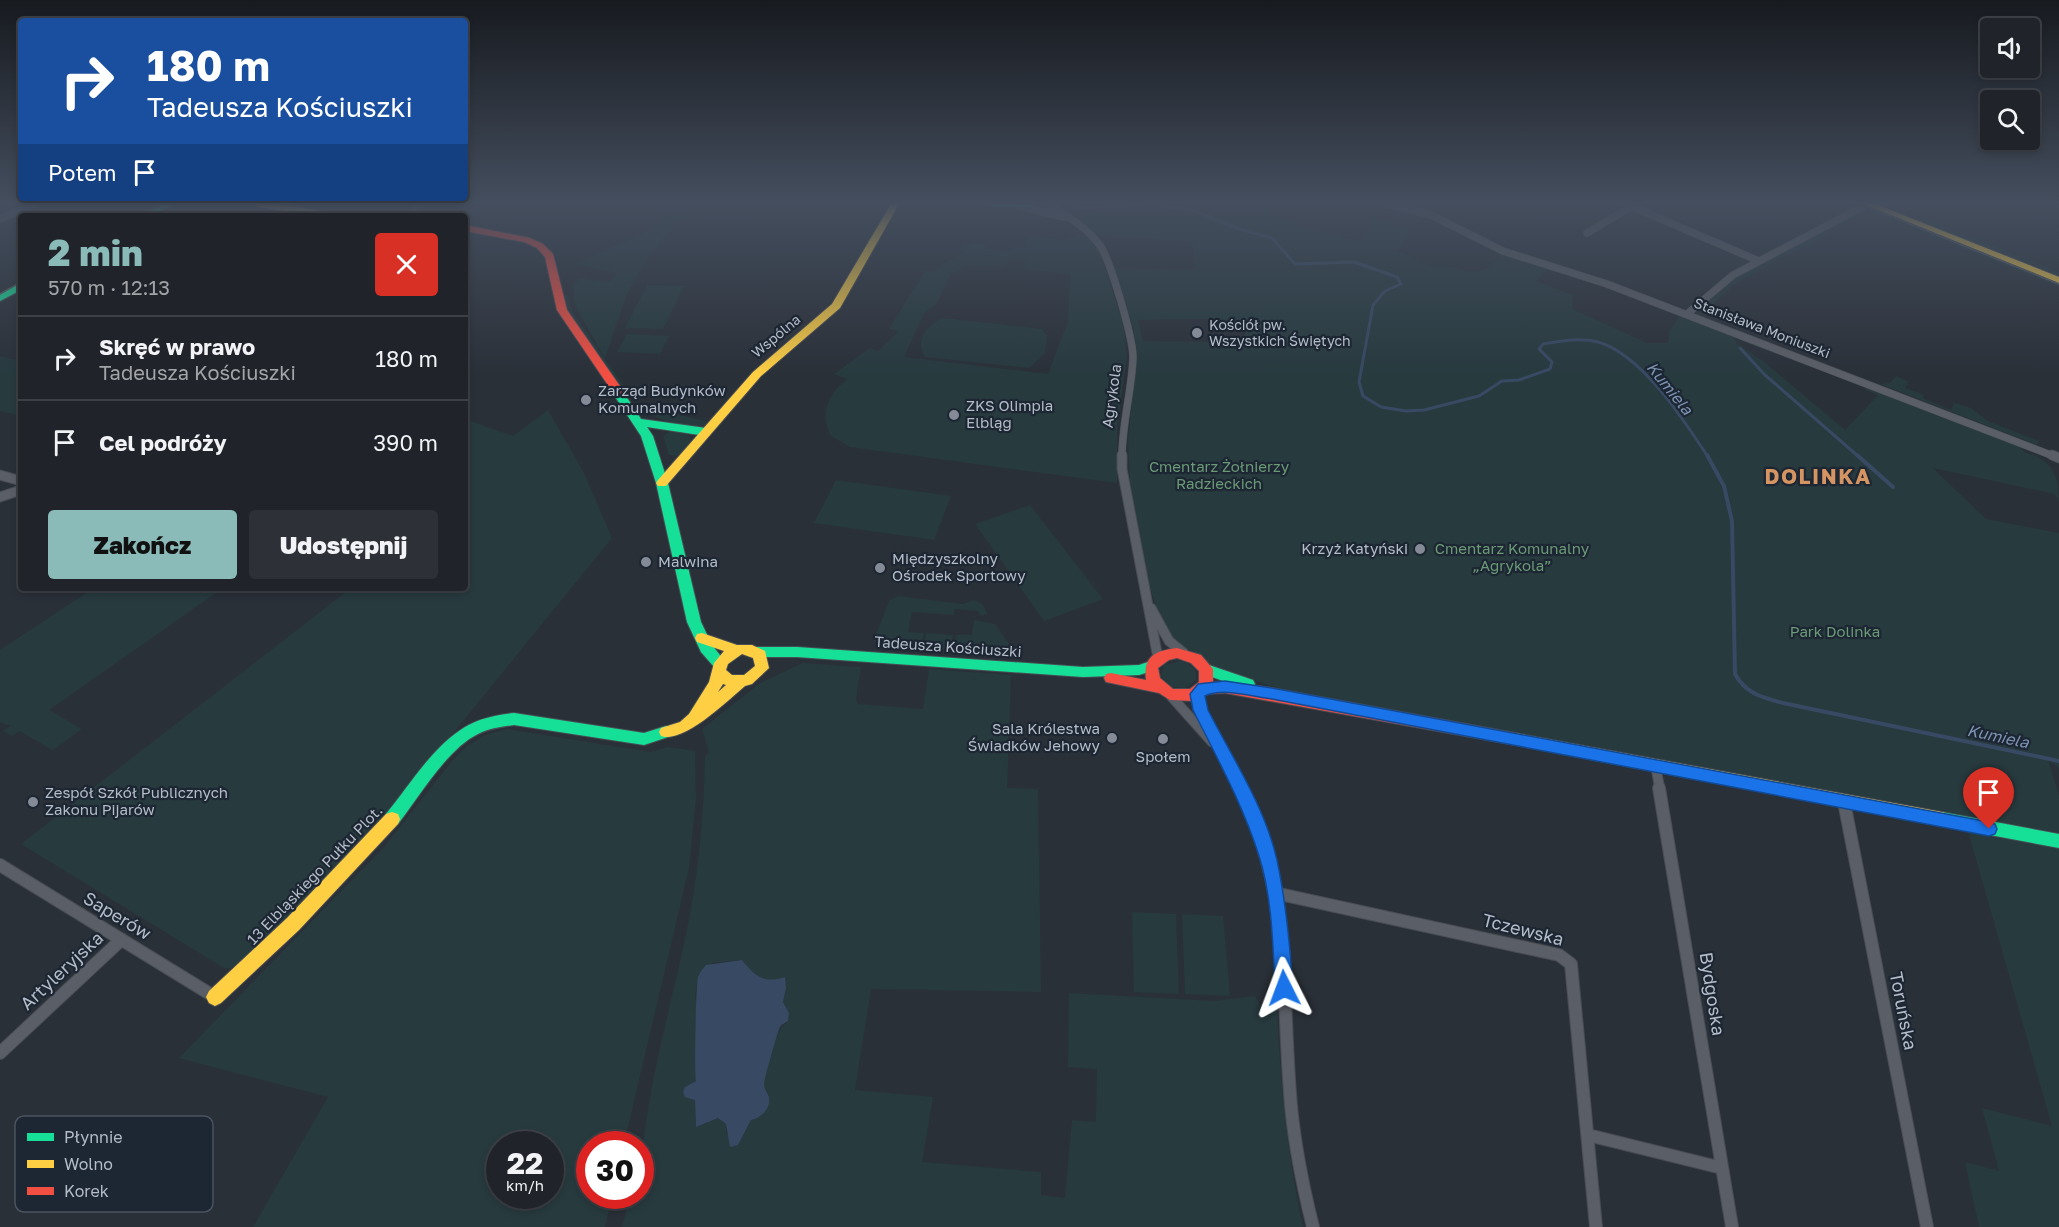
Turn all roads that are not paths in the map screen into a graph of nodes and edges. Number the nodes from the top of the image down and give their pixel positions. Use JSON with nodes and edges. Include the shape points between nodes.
{"nodes":[{"id":1,"x":552,"y":261,"type":"edge"},
{"id":2,"x":862,"y":261,"type":"edge"},
{"id":3,"x":1106,"y":261,"type":"edge"},
{"id":4,"x":1535,"y":261,"type":"edge"},
{"id":5,"x":1759,"y":261,"type":"edge"},
{"id":6,"x":2012,"y":261,"type":"edge"},
{"id":7,"x":2059,"y":280,"type":"edge"},
{"id":8,"x":18,"y":287,"type":"edge"},
{"id":9,"x":2,"y":294,"type":"edge"},
{"id":10,"x":1687,"y":314,"type":"junction"},
{"id":11,"x":639,"y":422,"type":"junction"},
{"id":12,"x":705,"y":432,"type":"junction"},
{"id":13,"x":2059,"y":458,"type":"edge"},
{"id":14,"x":0,"y":475,"type":"edge"},
{"id":15,"x":18,"y":480,"type":"edge"},
{"id":16,"x":662,"y":483,"type":"junction"},
{"id":17,"x":18,"y":491,"type":"edge"},
{"id":18,"x":0,"y":497,"type":"edge"},
{"id":19,"x":1145,"y":595,"type":"junction"},
{"id":20,"x":702,"y":638,"type":"junction"},
{"id":21,"x":736,"y":650,"type":"junction"},
{"id":22,"x":757,"y":652,"type":"junction"},
{"id":23,"x":810,"y":653,"type":"junction"},
{"id":24,"x":1184,"y":653,"type":"junction"},
{"id":25,"x":1155,"y":662,"type":"junction"},
{"id":26,"x":719,"y":668,"type":"junction"},
{"id":27,"x":762,"y":668,"type":"junction"},
{"id":28,"x":1206,"y":669,"type":"junction"},
{"id":29,"x":1083,"y":672,"type":"junction"},
{"id":30,"x":740,"y":682,"type":"junction"},
{"id":31,"x":1200,"y":691,"type":"junction"},
{"id":32,"x":1164,"y":692,"type":"junction"},
{"id":33,"x":1272,"y":694,"type":"junction"},
{"id":34,"x":693,"y":718,"type":"junction"},
{"id":35,"x":1218,"y":748,"type":"junction"},
{"id":36,"x":1656,"y":768,"type":"junction"},
{"id":37,"x":1844,"y":802,"type":"junction"},
{"id":38,"x":2059,"y":842,"type":"edge"},
{"id":39,"x":0,"y":865,"type":"edge"},
{"id":40,"x":1275,"y":893,"type":"junction"},
{"id":41,"x":122,"y":940,"type":"junction"},
{"id":42,"x":215,"y":997,"type":"joint"},
{"id":43,"x":0,"y":1053,"type":"edge"},
{"id":44,"x":1588,"y":1136,"type":"junction"},
{"id":45,"x":1722,"y":1168,"type":"junction"},
{"id":46,"x":1313,"y":1227,"type":"edge"},
{"id":47,"x":1596,"y":1227,"type":"edge"},
{"id":48,"x":1732,"y":1227,"type":"edge"},
{"id":49,"x":1927,"y":1227,"type":"edge"}],
"edges":[{"from":1,"to":11,"type":"street","via":[[559,305]]},
{"from":2,"to":12,"type":"street","name":"Wspólna","via":[[836,306],[757,374]]},
{"from":3,"to":19,"type":"street","name":"Agrykola","via":[[1131,335],[1132,368],[1122,437],[1122,469]]},
{"from":4,"to":10,"type":"street","name":"Stanisława Moniuszki"},
{"from":5,"to":10,"type":"street","via":[[1724,281]]},
{"from":6,"to":7,"type":"street"},
{"from":8,"to":9,"type":"street"},
{"from":10,"to":13,"type":"street","name":"Stanisława Moniuszki"},
{"from":11,"to":12,"type":"street"},
{"from":11,"to":16,"type":"street"},
{"from":12,"to":16,"type":"street","name":"Wspólna"},
{"from":14,"to":15,"type":"street"},
{"from":16,"to":20,"type":"street","via":[[694,622]]},
{"from":17,"to":18,"type":"street"},
{"from":19,"to":24,"type":"street","name":"Agrykola","via":[[1161,630],[1173,647]]},
{"from":19,"to":25,"type":"street","name":"Agrykola"},
{"from":20,"to":21,"type":"street"},
{"from":20,"to":26,"type":"street"},
{"from":21,"to":22,"type":"street"},
{"from":21,"to":26,"type":"street","via":[[726,656]]},
{"from":22,"to":23,"type":"street","name":"Tadeusza Kościuszki"},
{"from":22,"to":27,"type":"street"},
{"from":23,"to":27,"type":"street","name":"Tadeusza Kościuszki"},
{"from":23,"to":29,"type":"street","name":"Tadeusza Kościuszki"},
{"from":24,"to":25,"type":"street","via":[[1169,653]]},
{"from":24,"to":28,"type":"street"},
{"from":25,"to":29,"type":"street","name":"Tadeusza Kościuszki","via":[[1139,670]]},
{"from":25,"to":32,"type":"street","via":[[1150,676]]},
{"from":26,"to":30,"type":"street","via":[[725,679]]},
{"from":26,"to":34,"type":"street","name":"13 Elbląskiego Pułku Plot.","via":[[716,683]]},
{"from":27,"to":30,"type":"street","via":[[756,676]]},
{"from":28,"to":31,"type":"street","via":[[1208,678]]},
{"from":28,"to":33,"type":"street"},
{"from":29,"to":32,"type":"street","name":"Tadeusza Kościuszki","via":[[1135,681]]},
{"from":30,"to":34,"type":"street","name":"13 Elbląskiego Pułku Plot."},
{"from":31,"to":32,"type":"street","via":[[1182,697]]},
{"from":31,"to":33,"type":"street","via":[[1225,687]]},
{"from":31,"to":35,"type":"street","via":[[1200,710]]},
{"from":32,"to":35,"type":"street"},
{"from":33,"to":36,"type":"street"},
{"from":34,"to":42,"type":"street","name":"13 Elbląskiego Pułku Plot.","via":[[685,726],[644,739],[514,719],[470,731],[446,750],[377,838]]},
{"from":35,"to":40,"type":"street","via":[[1259,832]]},
{"from":36,"to":37,"type":"street"},
{"from":36,"to":45,"type":"street","name":"Bydgoska"},
{"from":37,"to":38,"type":"street"},
{"from":37,"to":49,"type":"street","name":"Toruńska"},
{"from":39,"to":41,"type":"street","name":"Saperów"},
{"from":40,"to":44,"type":"street","name":"Tczewska","via":[[1564,957],[1573,967]]},
{"from":40,"to":46,"type":"street","via":[[1291,1107]]},
{"from":41,"to":42,"type":"street","name":"Saperów"},
{"from":41,"to":43,"type":"street","name":"Artyleryjska"},
{"from":44,"to":45,"type":"street"},
{"from":44,"to":47,"type":"street","name":"Tczewska"},
{"from":45,"to":48,"type":"street","name":"Bydgoska"}]}
